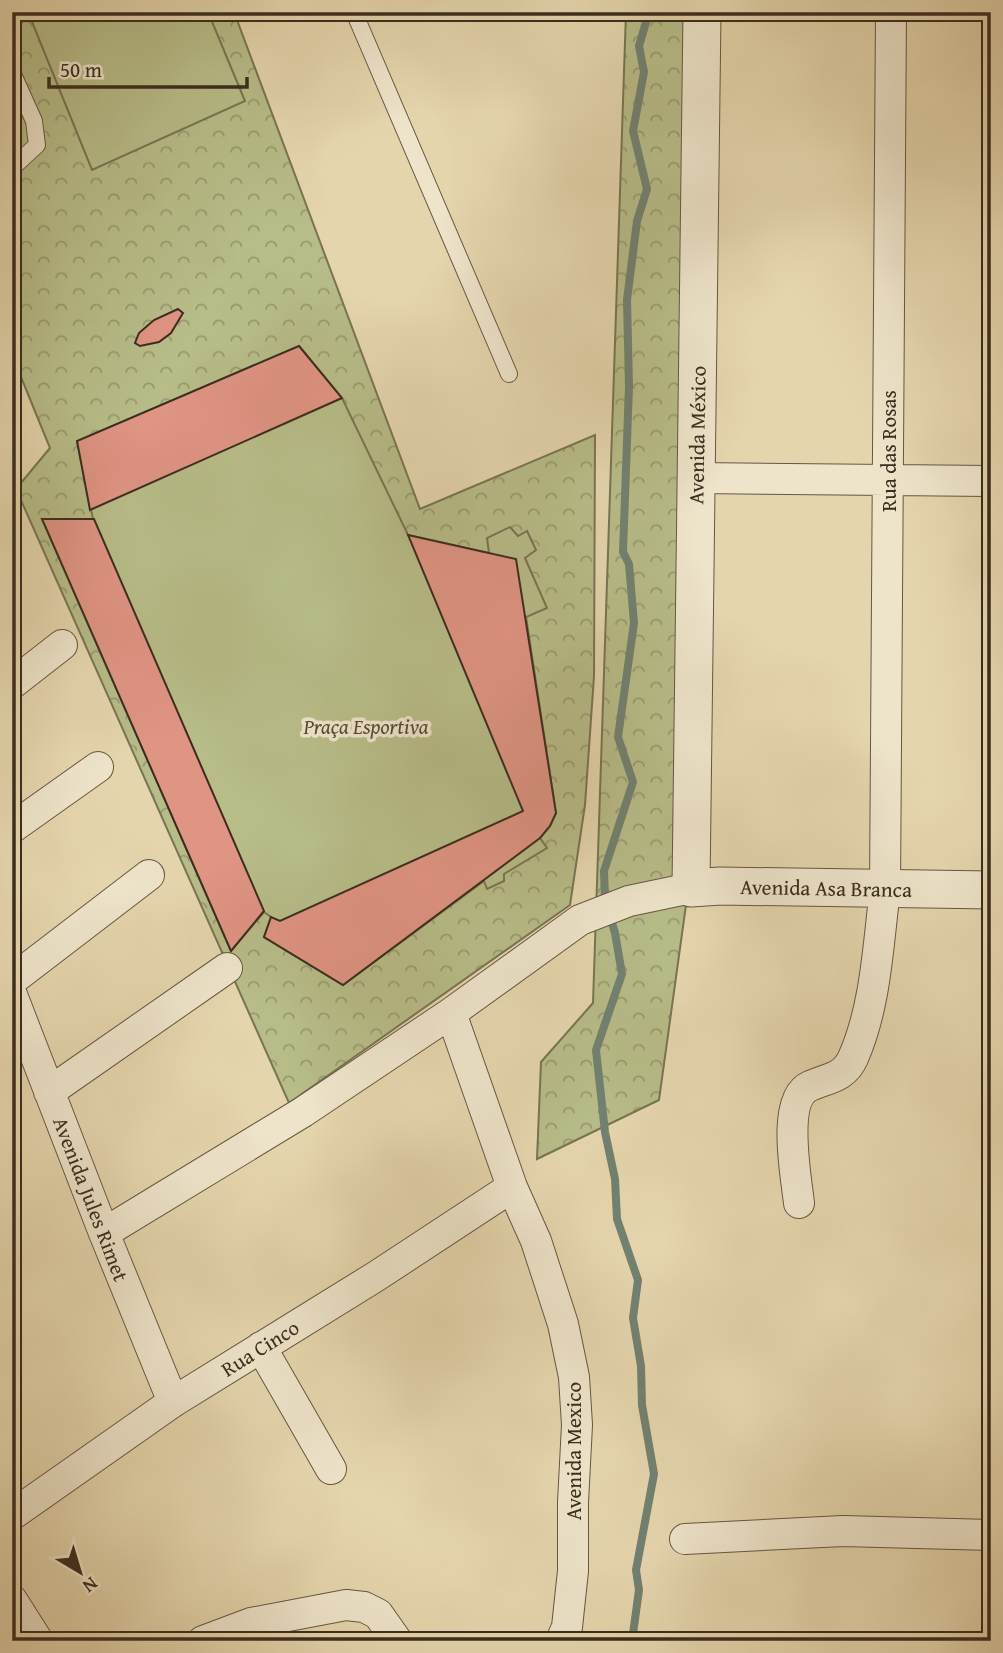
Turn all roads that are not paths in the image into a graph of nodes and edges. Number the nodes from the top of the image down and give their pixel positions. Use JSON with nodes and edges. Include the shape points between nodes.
{"nodes":[{"id":1,"x":354,"y":12,"type":"edge"},
{"id":2,"x":702,"y":12,"type":"edge"},
{"id":3,"x":891,"y":12,"type":"edge"},
{"id":4,"x":12,"y":72,"type":"edge"},
{"id":5,"x":12,"y":168,"type":"edge"},
{"id":6,"x":509,"y":374,"type":"dead end"},
{"id":7,"x":697,"y":478,"type":"junction"},
{"id":8,"x":888,"y":481,"type":"junction"},
{"id":9,"x":991,"y":481,"type":"edge"},
{"id":10,"x":62,"y":645,"type":"dead end"},
{"id":11,"x":12,"y":684,"type":"edge"},
{"id":12,"x":98,"y":767,"type":"dead end"},
{"id":13,"x":12,"y":828,"type":"edge"},
{"id":14,"x":692,"y":873,"type":"junction"},
{"id":15,"x":149,"y":875,"type":"dead end"},
{"id":16,"x":885,"y":890,"type":"junction"},
{"id":17,"x":991,"y":890,"type":"edge"},
{"id":18,"x":227,"y":968,"type":"dead end"},
{"id":19,"x":13,"y":995,"type":"edge"},
{"id":20,"x":450,"y":1013,"type":"junction"},
{"id":21,"x":49,"y":1092,"type":"junction"},
{"id":22,"x":512,"y":1187,"type":"junction"},
{"id":23,"x":799,"y":1203,"type":"dead end"},
{"id":24,"x":104,"y":1233,"type":"junction"},
{"id":25,"x":261,"y":1348,"type":"junction"},
{"id":26,"x":173,"y":1402,"type":"junction"},
{"id":27,"x":331,"y":1469,"type":"dead end"},
{"id":28,"x":12,"y":1514,"type":"edge"},
{"id":29,"x":991,"y":1535,"type":"edge"},
{"id":30,"x":685,"y":1539,"type":"dead end"},
{"id":31,"x":12,"y":1600,"type":"edge"},
{"id":32,"x":38,"y":1641,"type":"edge"},
{"id":33,"x":203,"y":1641,"type":"edge"},
{"id":34,"x":397,"y":1641,"type":"edge"},
{"id":35,"x":561,"y":1641,"type":"edge"}],
"edges":[{"from":1,"to":6,"type":"lane"},
{"from":2,"to":7,"type":"street","name":"Avenida México"},
{"from":3,"to":8,"type":"street","name":"Rua das Rosas"},
{"from":4,"to":5,"type":"lane","via":[[34,121],[37,145]]},
{"from":7,"to":8,"type":"street"},
{"from":7,"to":14,"type":"street","name":"Avenida México"},
{"from":8,"to":9,"type":"street"},
{"from":8,"to":16,"type":"street","name":"Rua das Rosas"},
{"from":10,"to":11,"type":"street"},
{"from":12,"to":13,"type":"street"},
{"from":14,"to":16,"type":"street","name":"Avenida Asa Branca","via":[[720,886]]},
{"from":14,"to":20,"type":"street","via":[[580,920]]},
{"from":15,"to":19,"type":"street"},
{"from":16,"to":17,"type":"street","name":"Avenida Asa Branca"},
{"from":16,"to":23,"type":"street","name":"Rua das Rosas","via":[[867,1015],[852,1060],[840,1075],[803,1090],[798,1097],[793,1147]]},
{"from":18,"to":21,"type":"street"},
{"from":19,"to":21,"type":"street","name":"Avenida Jules Rimet"},
{"from":20,"to":22,"type":"street","name":"Avenida Mexico"},
{"from":20,"to":24,"type":"street","via":[[303,1112]]},
{"from":21,"to":24,"type":"street","name":"Avenida Jules Rimet"},
{"from":22,"to":25,"type":"street","name":"Rua Cinco"},
{"from":22,"to":35,"type":"street","name":"Avenida Mexico","via":[[536,1241],[563,1324],[574,1377],[573,1571],[567,1627]]},
{"from":24,"to":26,"type":"street","name":"Avenida Jules Rimet"},
{"from":25,"to":26,"type":"street","name":"Rua Cinco"},
{"from":25,"to":27,"type":"street"},
{"from":26,"to":28,"type":"street","name":"Rua Cinco"},
{"from":29,"to":30,"type":"street","via":[[843,1531]]},
{"from":31,"to":32,"type":"street"},
{"from":33,"to":34,"type":"street","via":[[251,1623],[346,1605],[378,1614]]}]}
